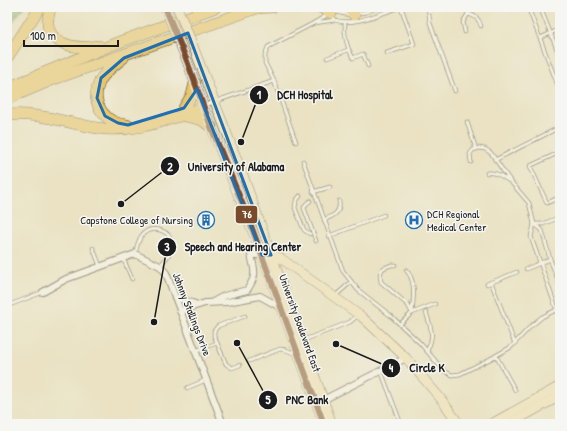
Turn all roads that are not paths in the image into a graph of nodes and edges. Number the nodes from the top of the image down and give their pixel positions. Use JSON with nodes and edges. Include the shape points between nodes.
{"nodes":[{"id":1,"x":40,"y":7,"type":"edge"},
{"id":2,"x":51,"y":7,"type":"edge"},
{"id":3,"x":165,"y":7,"type":"edge"},
{"id":4,"x":177,"y":7,"type":"edge"},
{"id":5,"x":216,"y":7,"type":"edge"},
{"id":6,"x":258,"y":7,"type":"edge"},
{"id":7,"x":273,"y":7,"type":"edge"},
{"id":8,"x":320,"y":7,"type":"edge"},
{"id":9,"x":379,"y":7,"type":"edge"},
{"id":10,"x":401,"y":7,"type":"edge"},
{"id":11,"x":428,"y":7,"type":"edge"},
{"id":12,"x":467,"y":7,"type":"edge"},
{"id":13,"x":528,"y":7,"type":"edge"},
{"id":14,"x":540,"y":7,"type":"edge"},
{"id":15,"x":351,"y":11,"type":"edge"},
{"id":16,"x":468,"y":14,"type":"junction"},
{"id":17,"x":333,"y":17,"type":"junction"},
{"id":18,"x":345,"y":22,"type":"junction"},
{"id":19,"x":314,"y":24,"type":"junction"},
{"id":20,"x":481,"y":26,"type":"dead end"},
{"id":21,"x":560,"y":29,"type":"edge"},
{"id":22,"x":465,"y":32,"type":"dead end"},
{"id":23,"x":551,"y":33,"type":"junction"},
{"id":24,"x":540,"y":38,"type":"junction"},
{"id":25,"x":114,"y":44,"type":"junction"},
{"id":26,"x":348,"y":50,"type":"junction"},
{"id":27,"x":130,"y":53,"type":"junction"},
{"id":28,"x":387,"y":53,"type":"dead end"},
{"id":29,"x":560,"y":57,"type":"edge"},
{"id":30,"x":7,"y":58,"type":"edge"},
{"id":31,"x":327,"y":58,"type":"dead end"},
{"id":32,"x":368,"y":66,"type":"dead end"},
{"id":33,"x":274,"y":81,"type":"junction"},
{"id":34,"x":195,"y":83,"type":"junction"},
{"id":35,"x":7,"y":88,"type":"edge"},
{"id":36,"x":455,"y":91,"type":"dead end"},
{"id":37,"x":560,"y":91,"type":"edge"},
{"id":38,"x":7,"y":99,"type":"edge"},
{"id":39,"x":215,"y":102,"type":"junction"},
{"id":40,"x":203,"y":106,"type":"junction"},
{"id":41,"x":182,"y":112,"type":"junction"},
{"id":42,"x":7,"y":115,"type":"edge"},
{"id":43,"x":467,"y":122,"type":"dead end"},
{"id":44,"x":211,"y":127,"type":"junction"},
{"id":45,"x":560,"y":127,"type":"edge"},
{"id":46,"x":296,"y":142,"type":"dead end"},
{"id":47,"x":476,"y":149,"type":"junction"},
{"id":48,"x":560,"y":152,"type":"edge"},
{"id":49,"x":495,"y":160,"type":"junction"},
{"id":50,"x":302,"y":161,"type":"dead end"},
{"id":51,"x":471,"y":162,"type":"dead end"},
{"id":52,"x":486,"y":172,"type":"dead end"},
{"id":53,"x":511,"y":182,"type":"junction"},
{"id":54,"x":330,"y":187,"type":"dead end"},
{"id":55,"x":313,"y":192,"type":"junction"},
{"id":56,"x":300,"y":196,"type":"dead end"},
{"id":57,"x":560,"y":197,"type":"edge"},
{"id":58,"x":310,"y":201,"type":"dead end"},
{"id":59,"x":339,"y":201,"type":"dead end"},
{"id":60,"x":384,"y":215,"type":"dead end"},
{"id":61,"x":560,"y":217,"type":"edge"},
{"id":62,"x":324,"y":220,"type":"junction"},
{"id":63,"x":534,"y":224,"type":"junction"},
{"id":64,"x":310,"y":234,"type":"dead end"},
{"id":65,"x":329,"y":236,"type":"junction"},
{"id":66,"x":316,"y":241,"type":"dead end"},
{"id":67,"x":93,"y":248,"type":"dead end"},
{"id":68,"x":135,"y":254,"type":"junction"},
{"id":69,"x":266,"y":255,"type":"junction"},
{"id":70,"x":123,"y":258,"type":"junction"},
{"id":71,"x":550,"y":259,"type":"junction"},
{"id":72,"x":540,"y":264,"type":"junction"},
{"id":73,"x":395,"y":265,"type":"dead end"},
{"id":74,"x":100,"y":266,"type":"junction"},
{"id":75,"x":160,"y":266,"type":"junction"},
{"id":76,"x":526,"y":268,"type":"dead end"},
{"id":77,"x":406,"y":270,"type":"dead end"},
{"id":78,"x":517,"y":272,"type":"dead end"},
{"id":79,"x":132,"y":279,"type":"dead end"},
{"id":80,"x":351,"y":282,"type":"junction"},
{"id":81,"x":491,"y":282,"type":"junction"},
{"id":82,"x":487,"y":284,"type":"dead end"},
{"id":83,"x":560,"y":285,"type":"edge"},
{"id":84,"x":43,"y":292,"type":"joint"},
{"id":85,"x":175,"y":297,"type":"junction"},
{"id":86,"x":334,"y":297,"type":"junction"},
{"id":87,"x":213,"y":302,"type":"junction"},
{"id":88,"x":198,"y":304,"type":"junction"},
{"id":89,"x":435,"y":304,"type":"dead end"},
{"id":90,"x":7,"y":306,"type":"edge"},
{"id":91,"x":282,"y":308,"type":"junction"},
{"id":92,"x":558,"y":309,"type":"edge"},
{"id":93,"x":180,"y":311,"type":"junction"},
{"id":94,"x":426,"y":312,"type":"dead end"},
{"id":95,"x":412,"y":313,"type":"junction"},
{"id":96,"x":359,"y":315,"type":"junction"},
{"id":97,"x":245,"y":316,"type":"dead end"},
{"id":98,"x":560,"y":319,"type":"edge"},
{"id":99,"x":400,"y":324,"type":"junction"},
{"id":100,"x":302,"y":341,"type":"junction"},
{"id":101,"x":217,"y":343,"type":"junction"},
{"id":102,"x":515,"y":344,"type":"junction"},
{"id":103,"x":195,"y":351,"type":"junction"},
{"id":104,"x":427,"y":351,"type":"junction"},
{"id":105,"x":299,"y":355,"type":"junction"},
{"id":106,"x":496,"y":356,"type":"junction"},
{"id":107,"x":406,"y":358,"type":"junction"},
{"id":108,"x":250,"y":361,"type":"dead end"},
{"id":109,"x":240,"y":365,"type":"dead end"},
{"id":110,"x":381,"y":371,"type":"junction"},
{"id":111,"x":206,"y":380,"type":"junction"},
{"id":112,"x":560,"y":386,"type":"edge"},
{"id":113,"x":187,"y":388,"type":"dead end"},
{"id":114,"x":515,"y":390,"type":"dead end"},
{"id":115,"x":560,"y":396,"type":"edge"},
{"id":116,"x":323,"y":400,"type":"junction"},
{"id":117,"x":223,"y":424,"type":"edge"},
{"id":118,"x":324,"y":424,"type":"edge"},
{"id":119,"x":332,"y":424,"type":"edge"},
{"id":120,"x":400,"y":424,"type":"edge"},
{"id":121,"x":459,"y":424,"type":"edge"},
{"id":122,"x":490,"y":424,"type":"edge"},
{"id":123,"x":510,"y":424,"type":"edge"}],
"edges":[{"from":1,"to":30,"type":"highway"},
{"from":2,"to":25,"type":"highway","via":[[48,15],[49,27],[53,36],[60,42],[69,46],[88,48]]},
{"from":3,"to":34,"type":"main road","name":"University Boulevard East","bridge":true},
{"from":4,"to":39,"type":"main road","name":"University Boulevard East","bridge":true},
{"from":5,"to":25,"type":"highway"},
{"from":6,"to":7,"type":"highway"},
{"from":6,"to":27,"type":"highway"},
{"from":8,"to":17,"type":"highway"},
{"from":9,"to":15,"type":"lane","via":[[366,12]]},
{"from":10,"to":18,"type":"lane","via":[[365,19]]},
{"from":10,"to":28,"type":"lane","via":[[414,44]]},
{"from":11,"to":36,"type":"lane","via":[[430,23]]},
{"from":12,"to":16,"type":"lane"},
{"from":13,"to":24,"type":"lane"},
{"from":14,"to":23,"type":"lane"},
{"from":15,"to":17,"type":"lane","via":[[348,15],[336,12]]},
{"from":16,"to":20,"type":"lane","via":[[478,18]]},
{"from":16,"to":22,"type":"lane","via":[[463,22]]},
{"from":17,"to":18,"type":"lane"},
{"from":17,"to":19,"type":"lane"},
{"from":17,"to":19,"type":"lane"},
{"from":18,"to":26,"type":"lane","via":[[344,36]]},
{"from":19,"to":33,"type":"lane","via":[[268,48],[265,63]]},
{"from":21,"to":23,"type":"lane"},
{"from":23,"to":24,"type":"lane"},
{"from":23,"to":29,"type":"lane"},
{"from":24,"to":37,"type":"lane"},
{"from":25,"to":35,"type":"highway"},
{"from":26,"to":31,"type":"lane"},
{"from":26,"to":32,"type":"lane","via":[[354,58],[363,54]]},
{"from":27,"to":38,"type":"highway","via":[[54,79]]},
{"from":27,"to":41,"type":"highway","via":[[109,70],[99,83],[97,98],[105,116],[128,125]]},
{"from":33,"to":39,"type":"lane"},
{"from":33,"to":46,"type":"lane"},
{"from":34,"to":40,"type":"main road","name":"University Boulevard East"},
{"from":34,"to":41,"type":"highway","via":[[192,95]]},
{"from":39,"to":40,"type":"lane"},
{"from":39,"to":69,"type":"main road","name":"University Boulevard East","via":[[243,175]]},
{"from":40,"to":41,"type":"highway","via":[[197,111]]},
{"from":40,"to":44,"type":"main road","name":"University Boulevard East"},
{"from":41,"to":42,"type":"highway","via":[[158,123],[121,130],[31,115]]},
{"from":41,"to":44,"type":"highway","via":[[202,120]]},
{"from":43,"to":47,"type":"lane"},
{"from":44,"to":69,"type":"main road","name":"University Boulevard East"},
{"from":45,"to":49,"type":"lane"},
{"from":47,"to":49,"type":"lane","via":[[485,149]]},
{"from":47,"to":51,"type":"lane","via":[[470,154]]},
{"from":48,"to":57,"type":"lane","via":[[530,166],[547,203]]},
{"from":49,"to":53,"type":"lane"},
{"from":50,"to":55,"type":"lane"},
{"from":52,"to":53,"type":"lane","via":[[499,174]]},
{"from":53,"to":63,"type":"lane","via":[[529,203]]},
{"from":54,"to":55,"type":"lane"},
{"from":55,"to":62,"type":"lane"},
{"from":56,"to":64,"type":"lane","via":[[295,208],[304,230]]},
{"from":58,"to":66,"type":"lane","via":[[304,208]]},
{"from":59,"to":62,"type":"lane","via":[[337,213]]},
{"from":60,"to":65,"type":"lane"},
{"from":61,"to":63,"type":"lane","via":[[542,224]]},
{"from":62,"to":65,"type":"lane"},
{"from":63,"to":71,"type":"lane","via":[[542,230]]},
{"from":63,"to":72,"type":"lane","via":[[531,237]]},
{"from":65,"to":80,"type":"lane","via":[[343,271]]},
{"from":67,"to":74,"type":"lane"},
{"from":68,"to":70,"type":"street"},
{"from":68,"to":75,"type":"street","name":"Johnny Stallings Drive"},
{"from":68,"to":75,"type":"lane","via":[[143,234],[148,230],[161,230],[168,235],[172,243],[170,252]]},
{"from":69,"to":86,"type":"main road","via":[[279,257]]},
{"from":69,"to":87,"type":"street","via":[[251,255],[255,272],[253,282],[247,290]]},
{"from":69,"to":91,"type":"main road","name":"University Boulevard East"},
{"from":69,"to":100,"type":"main road","name":"University Boulevard East"},
{"from":70,"to":74,"type":"street"},
{"from":70,"to":79,"type":"lane"},
{"from":71,"to":72,"type":"lane"},
{"from":71,"to":83,"type":"lane"},
{"from":72,"to":76,"type":"lane"},
{"from":72,"to":92,"type":"lane"},
{"from":73,"to":95,"type":"lane","via":[[382,269],[381,282],[408,305]]},
{"from":74,"to":84,"type":"street","via":[[66,279]]},
{"from":75,"to":85,"type":"street","name":"Johnny Stallings Drive","via":[[166,273]]},
{"from":77,"to":95,"type":"lane","via":[[414,291]]},
{"from":78,"to":81,"type":"lane"},
{"from":80,"to":86,"type":"lane"},
{"from":80,"to":99,"type":"lane"},
{"from":81,"to":82,"type":"lane"},
{"from":81,"to":102,"type":"lane"},
{"from":84,"to":90,"type":"lane"},
{"from":85,"to":88,"type":"street"},
{"from":85,"to":93,"type":"street","name":"Johnny Stallings Drive"},
{"from":86,"to":96,"type":"main road"},
{"from":87,"to":88,"type":"street"},
{"from":87,"to":91,"type":"street","via":[[260,296]]},
{"from":88,"to":93,"type":"street"},
{"from":89,"to":95,"type":"lane"},
{"from":91,"to":105,"type":"main road","name":"University Boulevard East"},
{"from":92,"to":98,"type":"lane"},
{"from":92,"to":102,"type":"lane","via":[[542,317]]},
{"from":93,"to":103,"type":"street","name":"Johnny Stallings Drive"},
{"from":94,"to":104,"type":"lane","via":[[432,334],[432,342]]},
{"from":95,"to":99,"type":"lane"},
{"from":96,"to":100,"type":"lane","via":[[350,322]]},
{"from":96,"to":107,"type":"main road"},
{"from":97,"to":101,"type":"lane","via":[[216,328],[214,336]]},
{"from":99,"to":104,"type":"lane"},
{"from":100,"to":116,"type":"main road","name":"University Boulevard East"},
{"from":101,"to":103,"type":"lane"},
{"from":101,"to":109,"type":"lane","via":[[226,364],[232,368]]},
{"from":102,"to":106,"type":"lane"},
{"from":103,"to":111,"type":"street","name":"Johnny Stallings Drive"},
{"from":104,"to":106,"type":"lane","via":[[444,371],[452,375],[460,374]]},
{"from":105,"to":108,"type":"lane","via":[[280,349]]},
{"from":105,"to":118,"type":"main road","name":"University Boulevard East"},
{"from":106,"to":114,"type":"lane"},
{"from":107,"to":110,"type":"street"},
{"from":107,"to":121,"type":"main road"},
{"from":110,"to":116,"type":"street"},
{"from":110,"to":120,"type":"lane"},
{"from":111,"to":113,"type":"lane"},
{"from":111,"to":117,"type":"street","name":"Johnny Stallings Drive"},
{"from":112,"to":122,"type":"main road"},
{"from":115,"to":123,"type":"main road"},
{"from":116,"to":119,"type":"main road","name":"University Boulevard East"}]}
